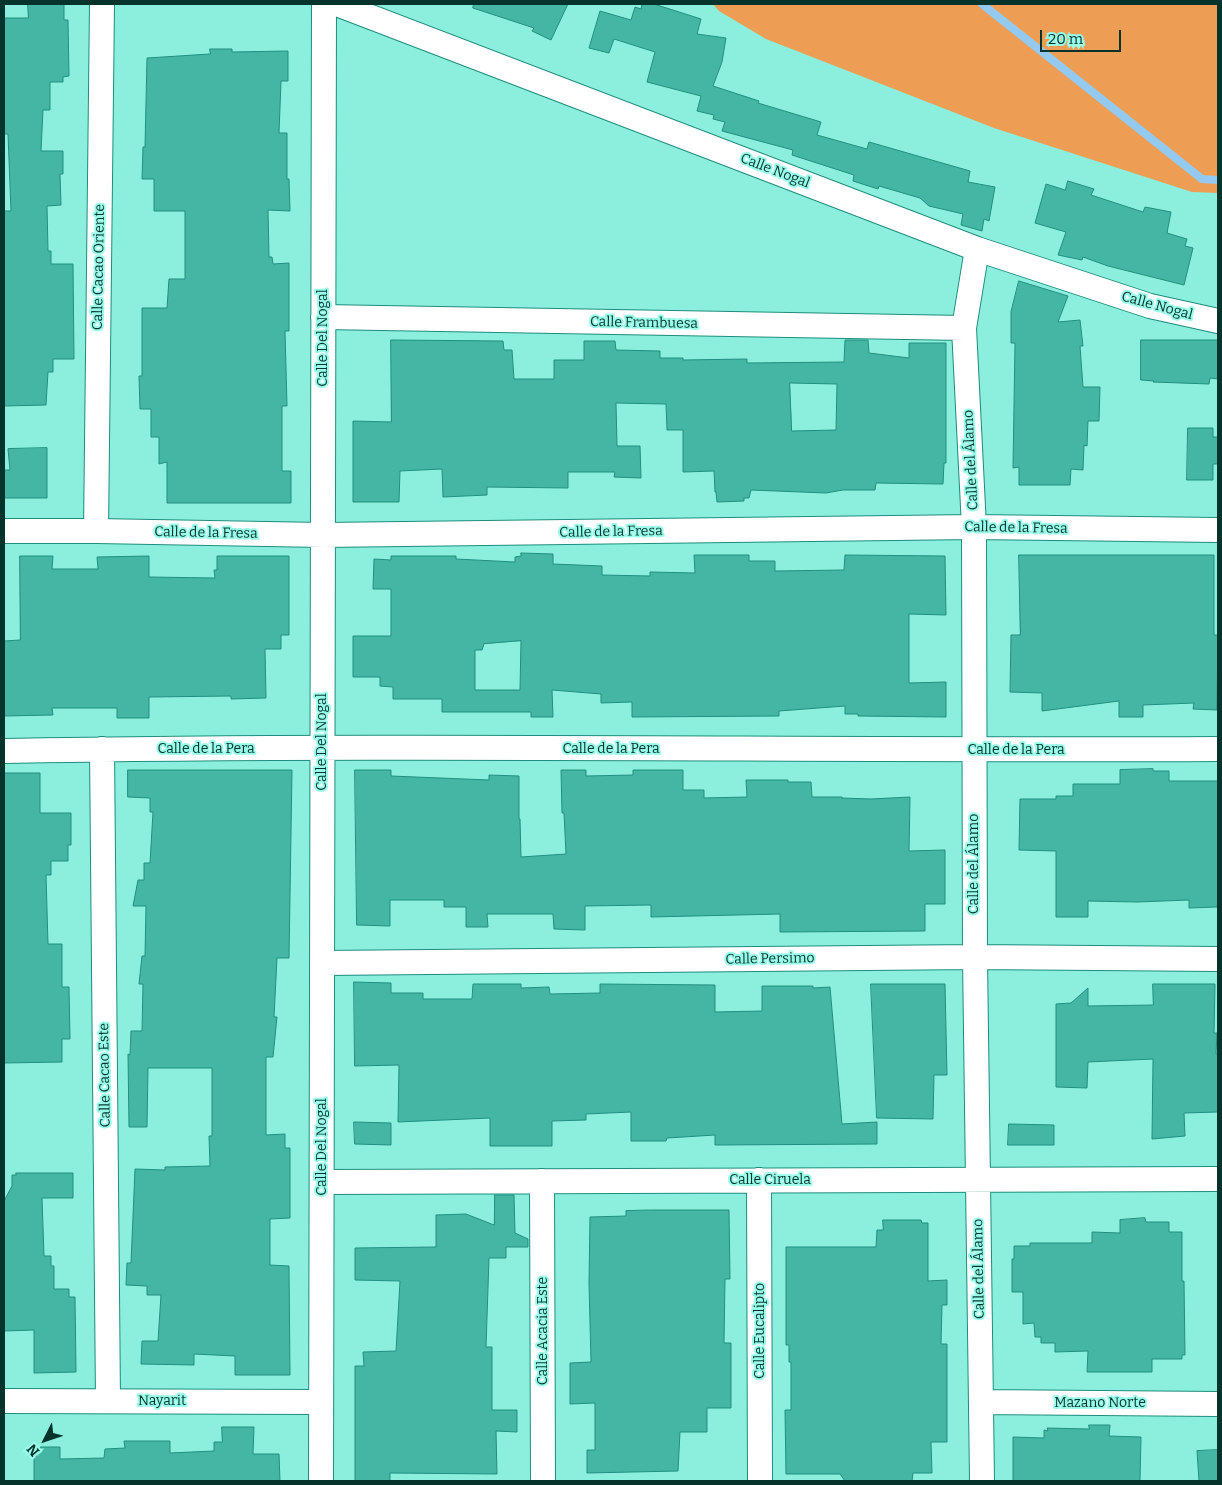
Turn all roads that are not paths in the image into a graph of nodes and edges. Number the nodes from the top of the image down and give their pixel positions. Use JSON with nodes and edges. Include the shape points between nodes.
{"nodes":[{"id":1,"x":102,"y":4,"type":"edge"},
{"id":2,"x":324,"y":4,"type":"edge"},
{"id":3,"x":337,"y":4,"type":"edge"},
{"id":4,"x":977,"y":249,"type":"junction"},
{"id":5,"x":323,"y":318,"type":"junction"},
{"id":6,"x":1218,"y":321,"type":"edge"},
{"id":7,"x":964,"y":328,"type":"junction"},
{"id":8,"x":974,"y":527,"type":"junction"},
{"id":9,"x":1218,"y":530,"type":"edge"},
{"id":10,"x":4,"y":531,"type":"edge"},
{"id":11,"x":96,"y":531,"type":"junction"},
{"id":12,"x":323,"y":535,"type":"junction"},
{"id":13,"x":102,"y":749,"type":"junction"},
{"id":14,"x":322,"y":749,"type":"junction"},
{"id":15,"x":1218,"y":749,"type":"edge"},
{"id":16,"x":974,"y":750,"type":"junction"},
{"id":17,"x":4,"y":751,"type":"edge"},
{"id":18,"x":975,"y":957,"type":"junction"},
{"id":19,"x":1218,"y":959,"type":"edge"},
{"id":20,"x":322,"y":963,"type":"junction"},
{"id":21,"x":1218,"y":1179,"type":"edge"},
{"id":22,"x":759,"y":1180,"type":"junction"},
{"id":23,"x":978,"y":1180,"type":"junction"},
{"id":24,"x":542,"y":1181,"type":"junction"},
{"id":25,"x":322,"y":1182,"type":"junction"},
{"id":26,"x":4,"y":1401,"type":"edge"},
{"id":27,"x":108,"y":1401,"type":"junction"},
{"id":28,"x":321,"y":1402,"type":"junction"},
{"id":29,"x":981,"y":1402,"type":"junction"},
{"id":30,"x":1218,"y":1404,"type":"edge"},
{"id":31,"x":321,"y":1481,"type":"edge"},
{"id":32,"x":543,"y":1481,"type":"edge"},
{"id":33,"x":760,"y":1481,"type":"edge"},
{"id":34,"x":982,"y":1481,"type":"edge"}],
"edges":[{"from":1,"to":11,"type":"street","name":"Calle Cacao Oriente"},
{"from":2,"to":5,"type":"street","name":"Calle Del Nogal"},
{"from":3,"to":4,"type":"street","name":"Calle Nogal"},
{"from":4,"to":6,"type":"street","name":"Calle Nogal","via":[[1150,306]]},
{"from":4,"to":7,"type":"street","name":"Calle del Álamo"},
{"from":5,"to":7,"type":"street","name":"Calle Frambuesa"},
{"from":5,"to":12,"type":"street","name":"Calle Del Nogal"},
{"from":7,"to":8,"type":"street","name":"Calle del Álamo"},
{"from":8,"to":9,"type":"street","name":"Calle de la Fresa"},
{"from":8,"to":12,"type":"street","name":"Calle de la Fresa"},
{"from":8,"to":16,"type":"street","name":"Calle del Álamo"},
{"from":10,"to":11,"type":"street","name":"Calle de la Fresa"},
{"from":11,"to":12,"type":"street","name":"Calle de la Fresa"},
{"from":12,"to":14,"type":"street","name":"Calle Del Nogal"},
{"from":13,"to":14,"type":"street","name":"Calle de la Pera"},
{"from":13,"to":17,"type":"street","name":"Calle de la Pera"},
{"from":13,"to":27,"type":"street","name":"Calle Cacao Este"},
{"from":14,"to":16,"type":"street","name":"Calle de la Pera"},
{"from":14,"to":20,"type":"street","name":"Calle Del Nogal"},
{"from":15,"to":16,"type":"street","name":"Calle de la Pera"},
{"from":16,"to":18,"type":"street","name":"Calle del Álamo"},
{"from":18,"to":19,"type":"street","name":"Calle Persimo"},
{"from":18,"to":20,"type":"street","name":"Calle Persimo"},
{"from":18,"to":23,"type":"street","name":"Calle del Álamo"},
{"from":20,"to":25,"type":"street","name":"Calle Del Nogal"},
{"from":21,"to":23,"type":"street","name":"Calle Ciruela"},
{"from":22,"to":23,"type":"street","name":"Calle Ciruela"},
{"from":22,"to":24,"type":"street","name":"Calle Ciruela"},
{"from":22,"to":33,"type":"street","name":"Calle Eucalipto"},
{"from":23,"to":29,"type":"street","name":"Calle del Álamo"},
{"from":24,"to":25,"type":"street","name":"Calle Ciruela"},
{"from":24,"to":32,"type":"street","name":"Calle Acacia Este"},
{"from":25,"to":28,"type":"street","name":"Calle Del Nogal"},
{"from":26,"to":27,"type":"street","name":"Nayarit"},
{"from":27,"to":28,"type":"street","name":"Nayarit"},
{"from":28,"to":31,"type":"street","name":"Calle Del Nogal"},
{"from":29,"to":30,"type":"street","name":"Mazano Norte"},
{"from":29,"to":34,"type":"street","name":"Calle del Álamo"}]}
